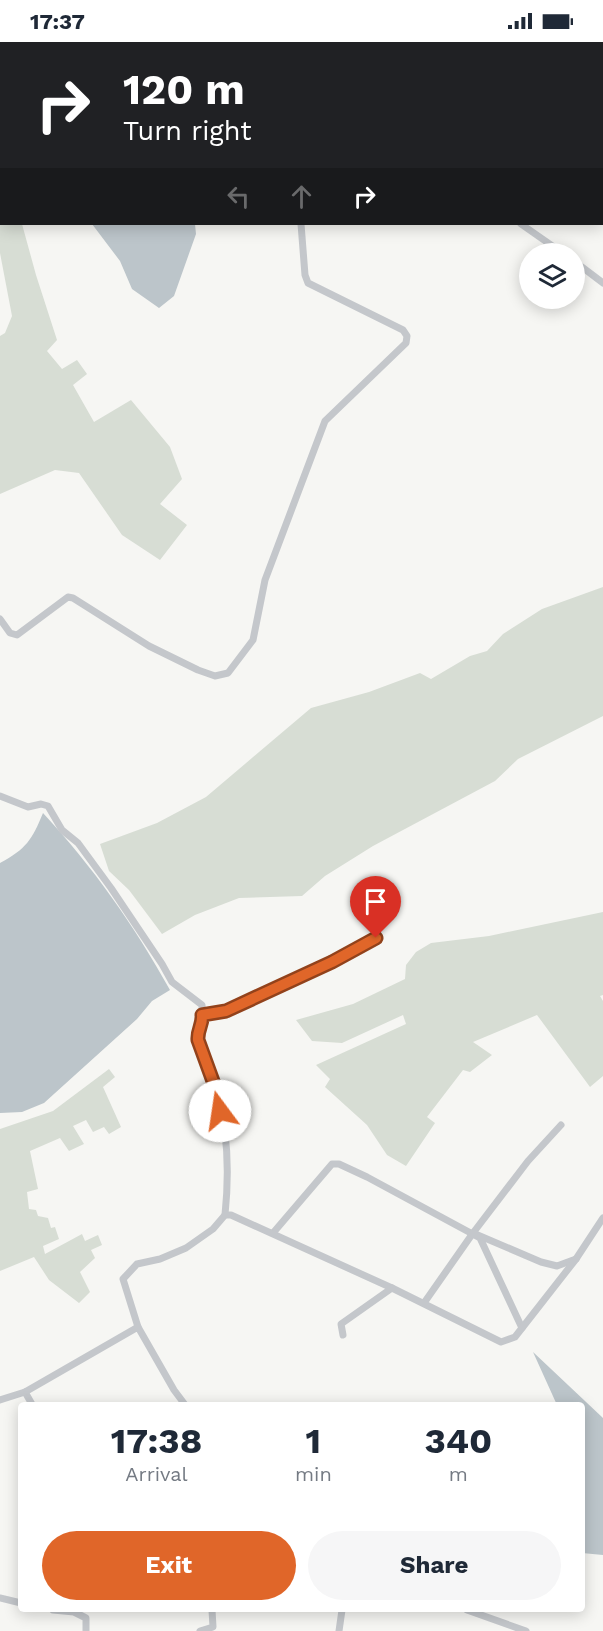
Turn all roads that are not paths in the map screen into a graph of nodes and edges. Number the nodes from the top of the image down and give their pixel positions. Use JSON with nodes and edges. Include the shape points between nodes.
{"nodes":[{"id":1,"x":302,"y":225,"type":"edge"},
{"id":2,"x":522,"y":225,"type":"edge"},
{"id":3,"x":548,"y":243,"type":"edge"},
{"id":4,"x":585,"y":269,"type":"edge"},
{"id":5,"x":603,"y":283,"type":"edge"},
{"id":6,"x":0,"y":619,"type":"edge"},
{"id":7,"x":0,"y":796,"type":"edge"},
{"id":8,"x":376,"y":938,"type":"dead end"},
{"id":9,"x":202,"y":1015,"type":"junction"},
{"id":10,"x":561,"y":1125,"type":"dead end"},
{"id":11,"x":225,"y":1215,"type":"junction"},
{"id":12,"x":603,"y":1218,"type":"edge"},
{"id":13,"x":273,"y":1233,"type":"junction"},
{"id":14,"x":473,"y":1233,"type":"junction"},
{"id":15,"x":576,"y":1259,"type":"junction"},
{"id":16,"x":392,"y":1288,"type":"junction"},
{"id":17,"x":424,"y":1303,"type":"junction"},
{"id":18,"x":138,"y":1327,"type":"junction"},
{"id":19,"x":522,"y":1328,"type":"junction"},
{"id":20,"x":343,"y":1335,"type":"dead end"},
{"id":21,"x":25,"y":1392,"type":"junction"},
{"id":22,"x":0,"y":1400,"type":"edge"},
{"id":23,"x":31,"y":1402,"type":"edge"},
{"id":24,"x":183,"y":1402,"type":"edge"},
{"id":25,"x":0,"y":1598,"type":"edge"},
{"id":26,"x":18,"y":1602,"type":"edge"},
{"id":27,"x":74,"y":1612,"type":"edge"},
{"id":28,"x":212,"y":1612,"type":"edge"},
{"id":29,"x":342,"y":1612,"type":"edge"},
{"id":30,"x":473,"y":1612,"type":"edge"},
{"id":31,"x":86,"y":1631,"type":"edge"},
{"id":32,"x":200,"y":1631,"type":"edge"},
{"id":33,"x":339,"y":1631,"type":"edge"},
{"id":34,"x":526,"y":1631,"type":"edge"}],
"edges":[{"from":1,"to":6,"type":"street","via":[[308,283],[403,330],[406,343],[325,421],[265,580],[253,640],[228,673],[215,676],[198,670],[149,646],[73,598],[68,597],[17,635],[10,633]]},
{"from":2,"to":3,"type":"street"},
{"from":4,"to":5,"type":"street"},
{"from":7,"to":9,"type":"street","via":[[28,807],[48,806],[62,830],[78,843],[111,888],[172,982],[202,1005]]},
{"from":8,"to":9,"type":"street","via":[[226,1011]]},
{"from":9,"to":11,"type":"street","via":[[198,1040],[218,1095],[225,1144]]},
{"from":10,"to":14,"type":"street"},
{"from":11,"to":13,"type":"street"},
{"from":11,"to":18,"type":"street","via":[[186,1248],[137,1264],[123,1279]]},
{"from":12,"to":15,"type":"street"},
{"from":13,"to":14,"type":"street","via":[[332,1164],[339,1164]]},
{"from":13,"to":16,"type":"street"},
{"from":14,"to":15,"type":"street","via":[[541,1262],[557,1266]]},
{"from":14,"to":17,"type":"street"},
{"from":14,"to":19,"type":"street","via":[[480,1238]]},
{"from":15,"to":19,"type":"street"},
{"from":16,"to":17,"type":"street"},
{"from":16,"to":20,"type":"street","via":[[341,1324]]},
{"from":17,"to":19,"type":"street","via":[[501,1342],[515,1337]]},
{"from":18,"to":21,"type":"street"},
{"from":18,"to":24,"type":"street"},
{"from":21,"to":22,"type":"street"},
{"from":21,"to":23,"type":"street"},
{"from":25,"to":26,"type":"street"},
{"from":27,"to":31,"type":"street","via":[[86,1618]]},
{"from":28,"to":32,"type":"street","via":[[213,1628]]},
{"from":29,"to":33,"type":"street"},
{"from":30,"to":34,"type":"street"}]}
